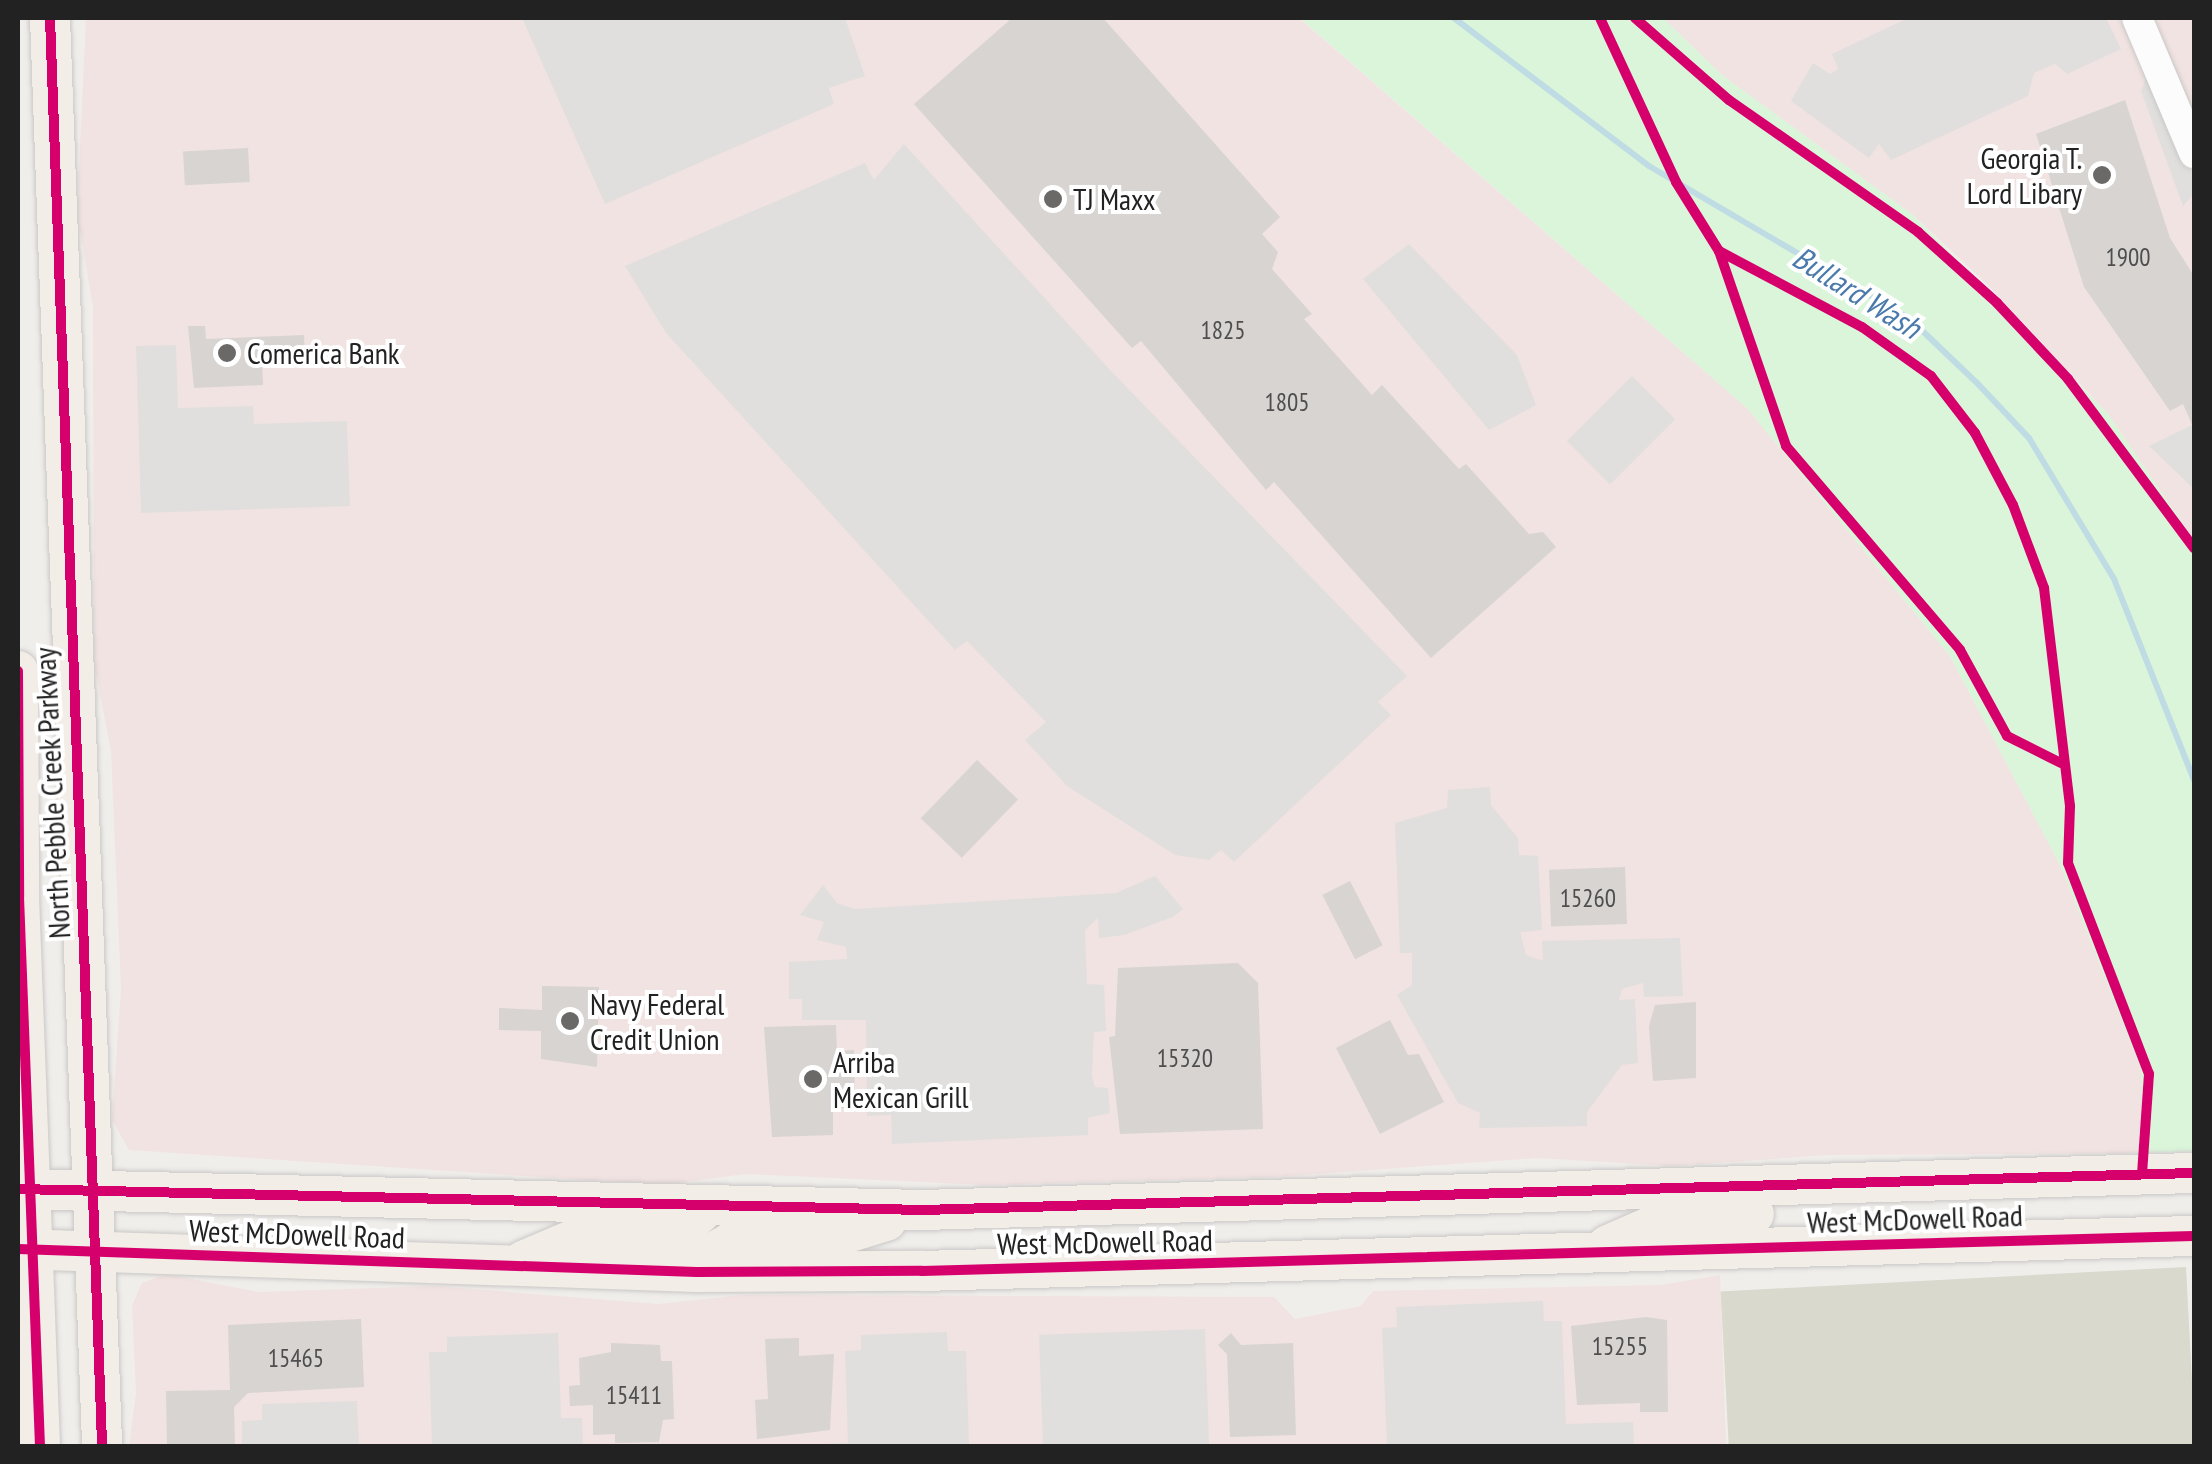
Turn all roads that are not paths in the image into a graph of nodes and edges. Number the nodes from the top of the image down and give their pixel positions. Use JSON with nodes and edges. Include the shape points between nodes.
{"nodes":[{"id":1,"x":50,"y":18,"type":"edge"},
{"id":2,"x":2136,"y":18,"type":"edge"},
{"id":3,"x":2194,"y":153,"type":"edge"},
{"id":4,"x":18,"y":671,"type":"edge"},
{"id":5,"x":2194,"y":1173,"type":"edge"},
{"id":6,"x":1788,"y":1187,"type":"junction"},
{"id":7,"x":24,"y":1190,"type":"edge"},
{"id":8,"x":95,"y":1191,"type":"junction"},
{"id":9,"x":703,"y":1209,"type":"junction"},
{"id":10,"x":923,"y":1210,"type":"junction"},
{"id":11,"x":2194,"y":1236,"type":"edge"},
{"id":12,"x":25,"y":1249,"type":"edge"},
{"id":13,"x":96,"y":1251,"type":"junction"},
{"id":14,"x":1586,"y":1255,"type":"junction"},
{"id":15,"x":510,"y":1267,"type":"junction"},
{"id":16,"x":697,"y":1272,"type":"junction"},
{"id":17,"x":40,"y":1446,"type":"edge"},
{"id":18,"x":102,"y":1446,"type":"edge"}],
"edges":[{"from":1,"to":8,"type":"main road","name":"North Pebble Creek Parkway","via":[[56,323]]},
{"from":2,"to":3,"type":"street"},
{"from":4,"to":7,"type":"main road","name":"North Pebble Creek Parkway"},
{"from":5,"to":6,"type":"main road","name":"West McDowell Road"},
{"from":6,"to":10,"type":"main road","name":"West McDowell Road"},
{"from":6,"to":14,"type":"main road","via":[[1763,1213],[1668,1219]]},
{"from":7,"to":8,"type":"main road","name":"West McDowell Road"},
{"from":7,"to":12,"type":"main road","name":"North Pebble Creek Parkway"},
{"from":8,"to":9,"type":"main road","name":"West McDowell Road"},
{"from":8,"to":13,"type":"main road","name":"North Pebble Creek Parkway"},
{"from":9,"to":10,"type":"main road","name":"West McDowell Road"},
{"from":9,"to":15,"type":"main road","via":[[674,1235],[577,1238]]},
{"from":10,"to":16,"type":"main road","via":[[824,1240],[730,1244],[702,1259]]},
{"from":11,"to":14,"type":"main road","name":"West McDowell Road"},
{"from":12,"to":13,"type":"main road","name":"West McDowell Road"},
{"from":12,"to":17,"type":"main road","name":"North Pebble Creek Parkway"},
{"from":13,"to":15,"type":"main road","name":"West McDowell Road"},
{"from":13,"to":18,"type":"main road","name":"North Pebble Creek Parkway"},
{"from":14,"to":16,"type":"main road","name":"West McDowell Road"},
{"from":15,"to":16,"type":"main road","name":"West McDowell Road"}]}
